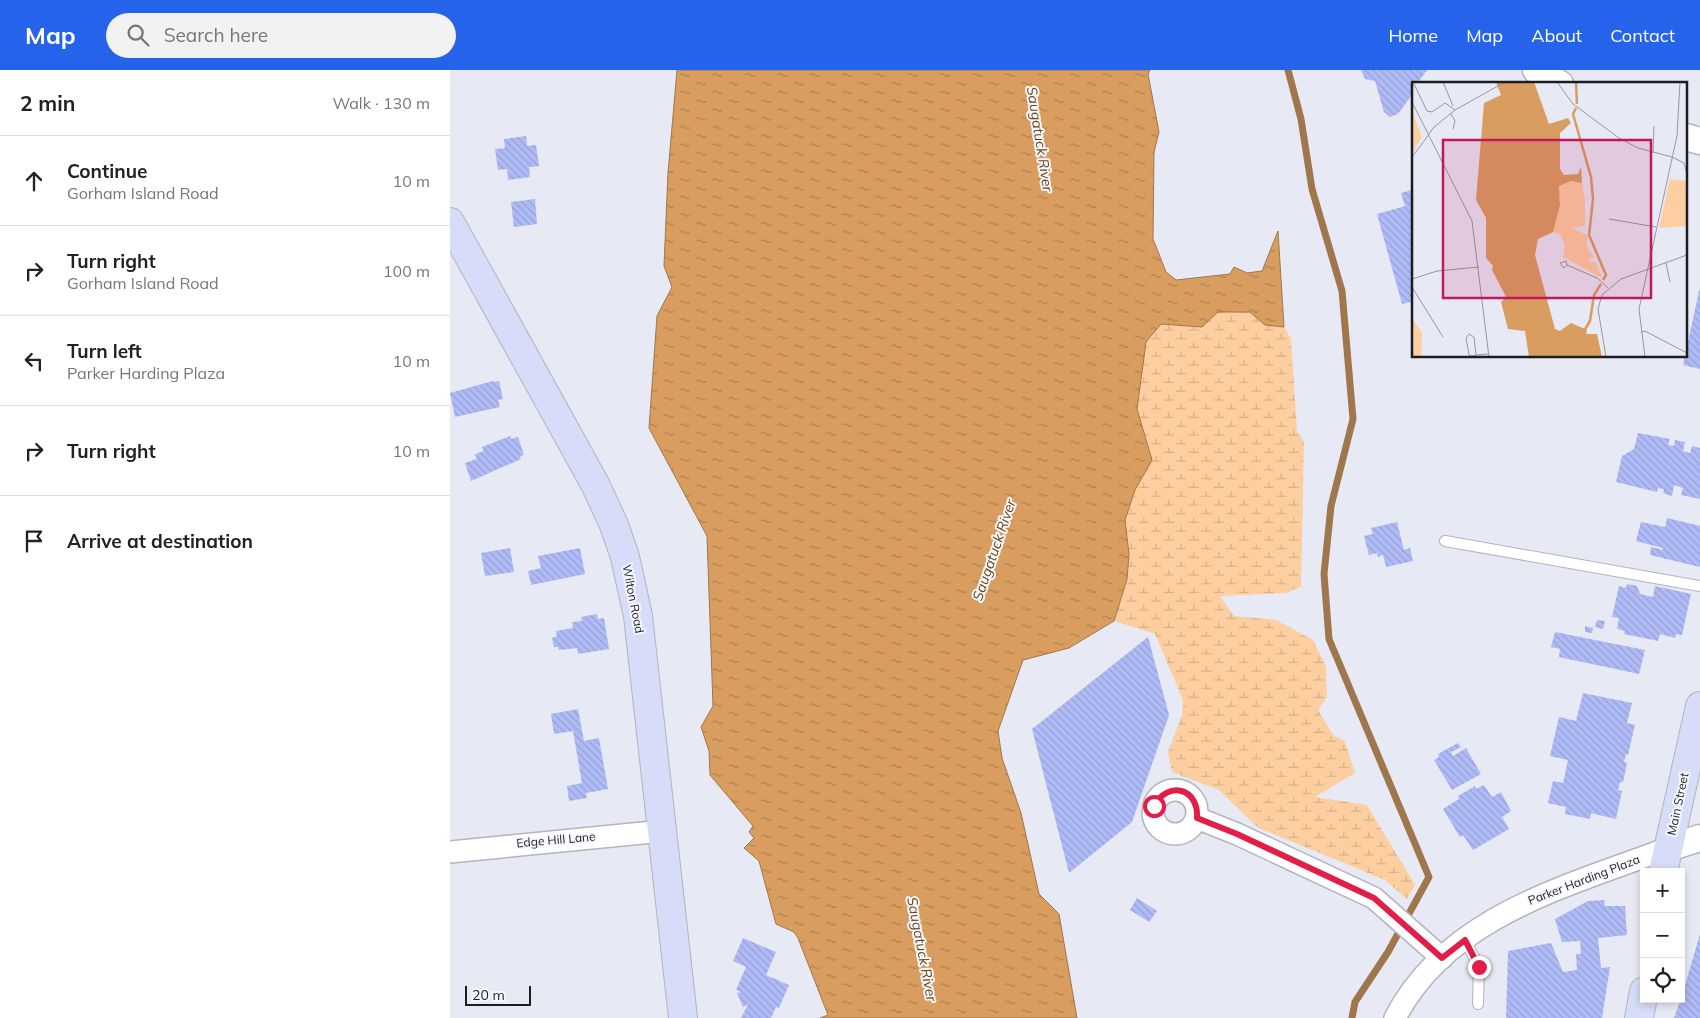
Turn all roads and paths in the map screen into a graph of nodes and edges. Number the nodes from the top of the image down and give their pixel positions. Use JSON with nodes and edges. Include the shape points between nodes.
{"nodes":[{"id":1,"x":1536,"y":70,"type":"edge"},
{"id":2,"x":1557,"y":82,"type":"edge"},
{"id":3,"x":450,"y":222,"type":"edge"},
{"id":4,"x":1445,"y":541,"type":"dead end"},
{"id":5,"x":1700,"y":586,"type":"edge"},
{"id":6,"x":1700,"y":706,"type":"edge"},
{"id":7,"x":1197,"y":818,"type":"dead end"},
{"id":8,"x":663,"y":831,"type":"junction"},
{"id":9,"x":1700,"y":838,"type":"edge"},
{"id":10,"x":450,"y":852,"type":"edge"},
{"id":11,"x":1666,"y":860,"type":"edge"},
{"id":12,"x":1465,"y":940,"type":"junction"},
{"id":13,"x":1442,"y":958,"type":"junction"},
{"id":14,"x":1642,"y":1003,"type":"edge"},
{"id":15,"x":1478,"y":1004,"type":"dead end"},
{"id":16,"x":683,"y":1018,"type":"edge"},
{"id":17,"x":1395,"y":1018,"type":"edge"},
{"id":18,"x":1640,"y":1018,"type":"edge"}],
"edges":[{"from":1,"to":2,"type":"street"},
{"from":3,"to":8,"type":"main road","name":"Wilton Road","via":[[566,430],[606,507],[619,540],[638,616]]},
{"from":4,"to":5,"type":"lane"},
{"from":6,"to":11,"type":"main road","name":"Main Street"},
{"from":7,"to":13,"type":"street","via":[[1374,898]]},
{"from":8,"to":10,"type":"street","name":"Edge Hill Lane"},
{"from":8,"to":16,"type":"main road","name":"Wilton Road"},
{"from":9,"to":11,"type":"street"},
{"from":11,"to":12,"type":"street","name":"Parker Harding Plaza","via":[[1558,888],[1523,903]]},
{"from":12,"to":13,"type":"street","name":"Parker Harding Plaza"},
{"from":12,"to":15,"type":"lane","via":[[1479,967]]},
{"from":13,"to":17,"type":"street","name":"Parker Harding Plaza","via":[[1403,1003]]},
{"from":14,"to":18,"type":"main road"}]}
